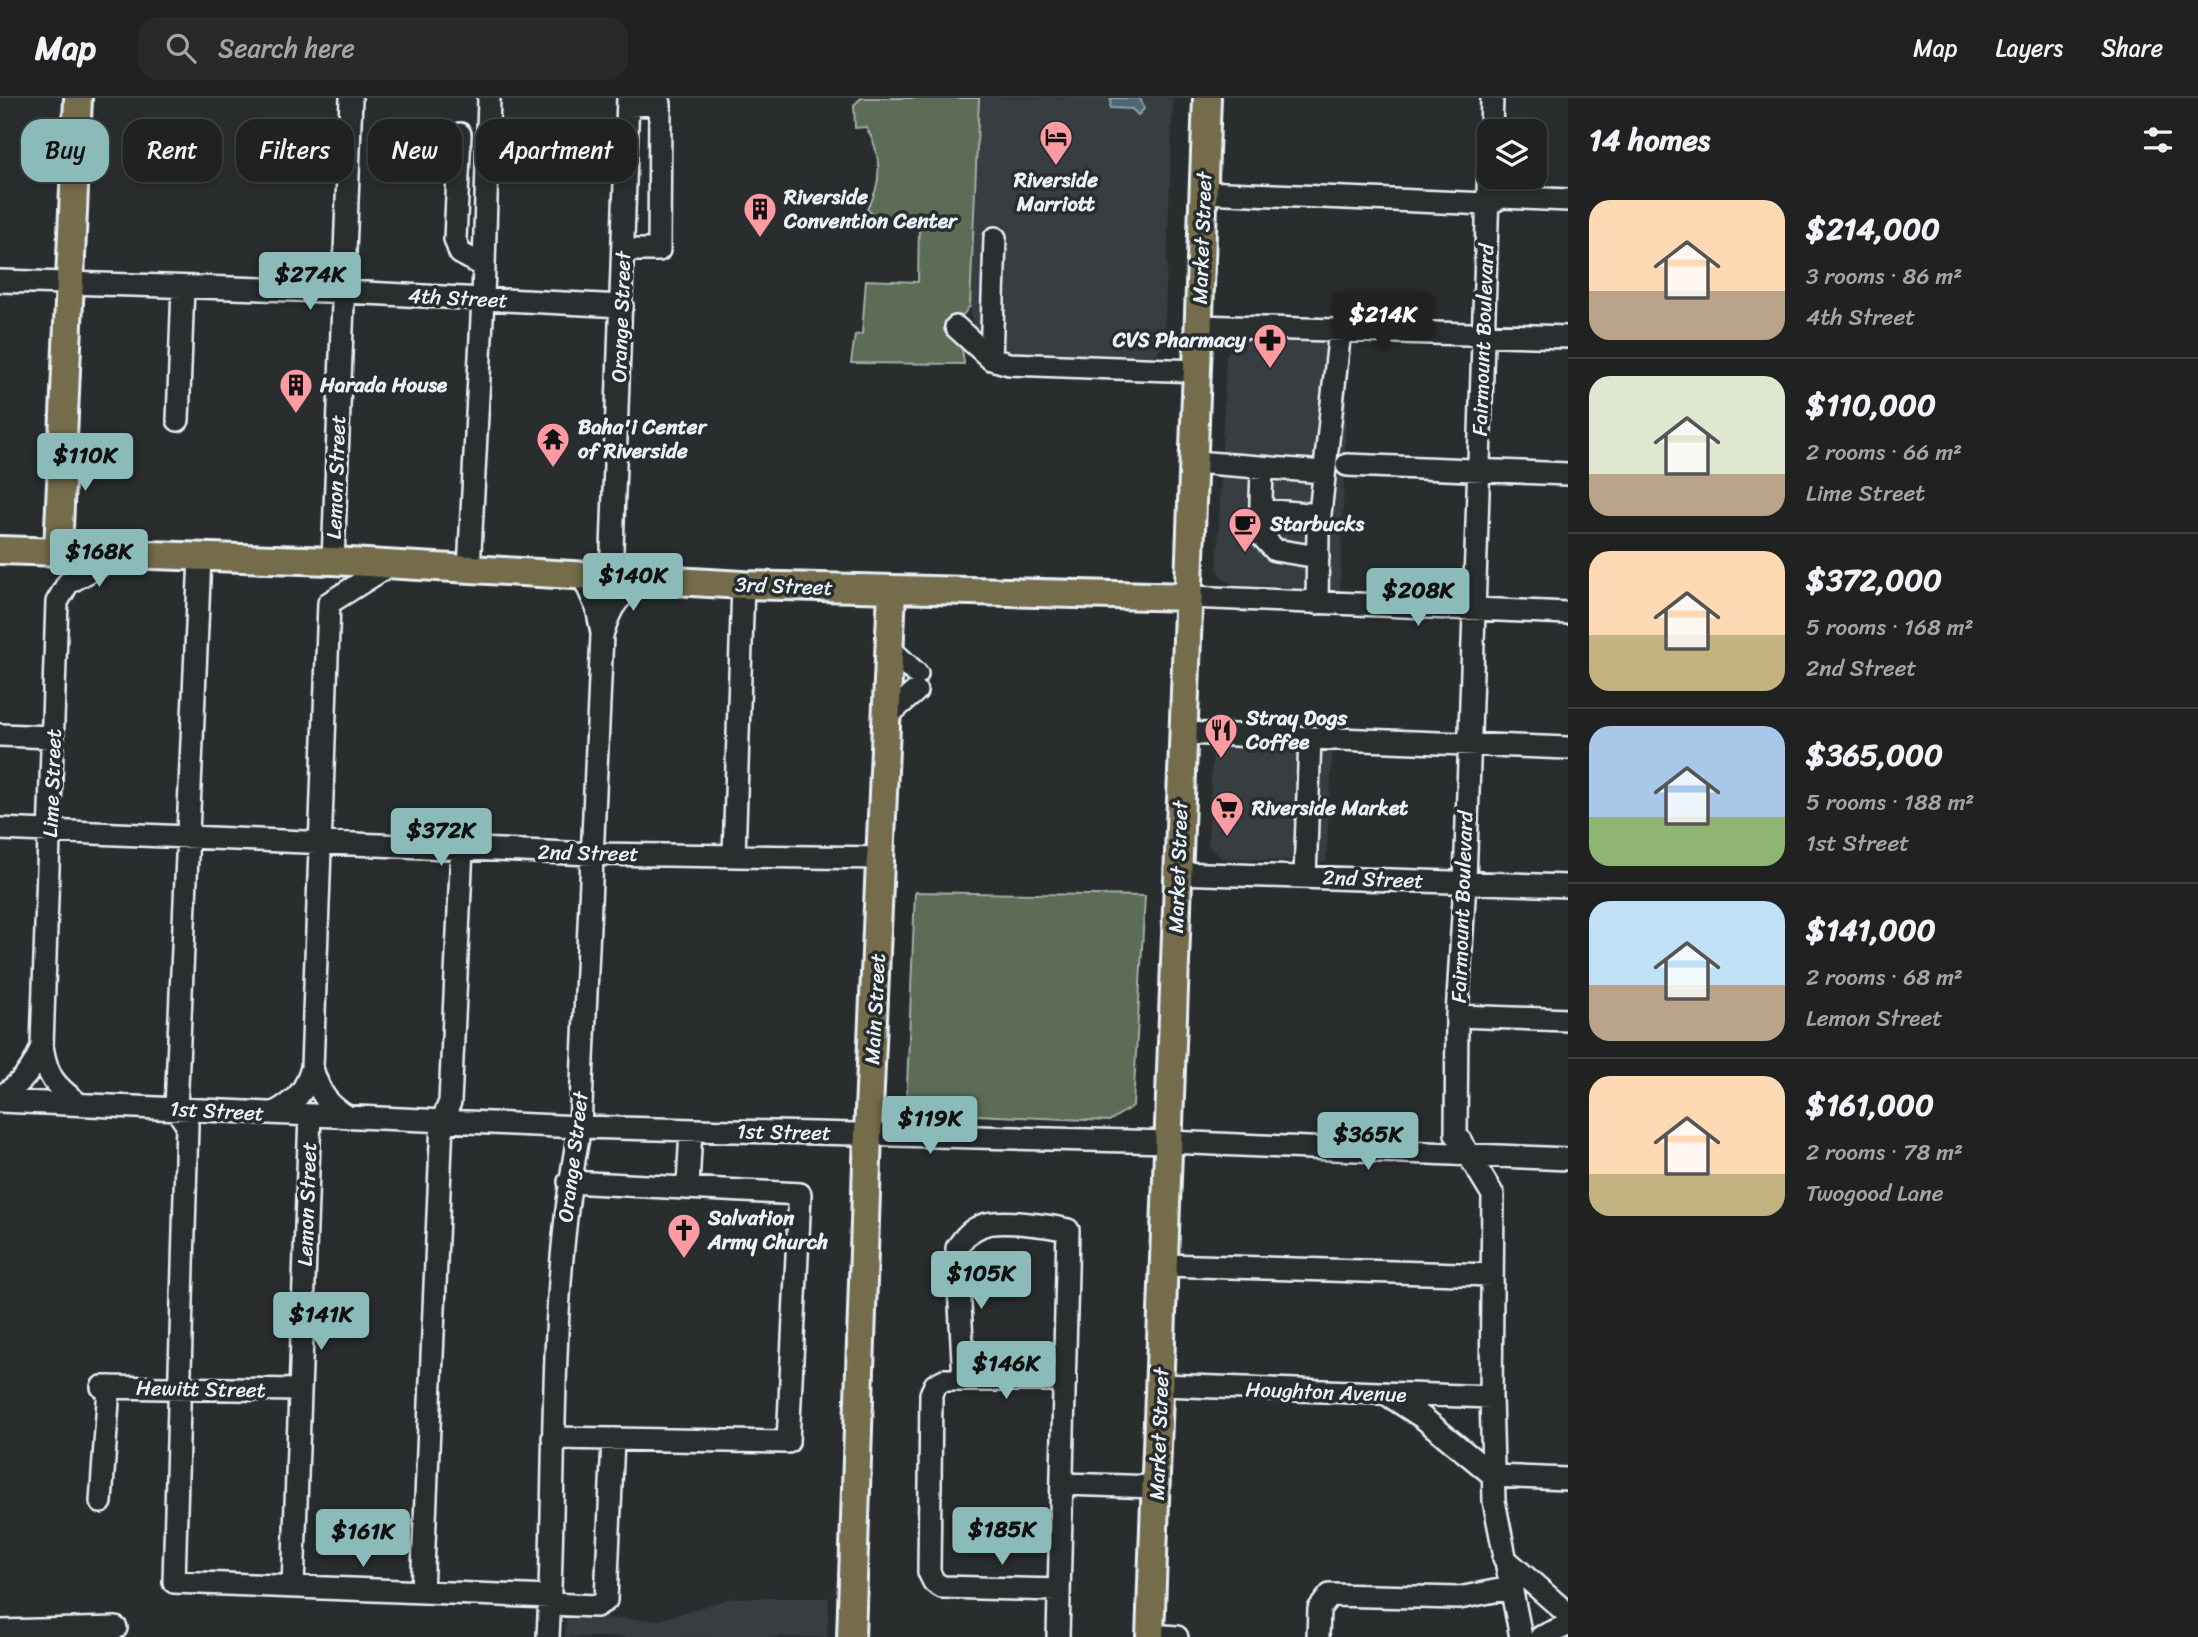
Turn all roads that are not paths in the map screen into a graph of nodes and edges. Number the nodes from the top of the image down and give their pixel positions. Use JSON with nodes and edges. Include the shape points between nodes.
{"nodes":[{"id":1,"x":78,"y":98,"type":"edge"},
{"id":2,"x":351,"y":98,"type":"edge"},
{"id":3,"x":489,"y":98,"type":"edge"},
{"id":4,"x":1207,"y":98,"type":"edge"},
{"id":5,"x":1492,"y":98,"type":"edge"},
{"id":6,"x":628,"y":101,"type":"edge"},
{"id":7,"x":1491,"y":119,"type":"edge"},
{"id":8,"x":458,"y":182,"type":"edge"},
{"id":9,"x":1488,"y":189,"type":"edge"},
{"id":10,"x":1203,"y":192,"type":"junction"},
{"id":11,"x":1568,"y":200,"type":"edge"},
{"id":12,"x":1488,"y":204,"type":"junction"},
{"id":13,"x":995,"y":238,"type":"dead end"},
{"id":14,"x":624,"y":250,"type":"junction"},
{"id":15,"x":484,"y":267,"type":"junction"},
{"id":16,"x":0,"y":281,"type":"edge"},
{"id":17,"x":72,"y":283,"type":"junction"},
{"id":18,"x":183,"y":286,"type":"junction"},
{"id":19,"x":343,"y":292,"type":"junction"},
{"id":20,"x":483,"y":299,"type":"junction"},
{"id":21,"x":622,"y":306,"type":"junction"},
{"id":22,"x":1199,"y":326,"type":"junction"},
{"id":23,"x":956,"y":327,"type":"dead end"},
{"id":24,"x":1340,"y":330,"type":"junction"},
{"id":25,"x":1482,"y":334,"type":"junction"},
{"id":26,"x":1568,"y":337,"type":"edge"},
{"id":27,"x":991,"y":359,"type":"junction"},
{"id":28,"x":1197,"y":371,"type":"junction"},
{"id":29,"x":178,"y":420,"type":"dead end"},
{"id":30,"x":1194,"y":463,"type":"junction"},
{"id":31,"x":1347,"y":465,"type":"dead end"},
{"id":32,"x":1262,"y":468,"type":"junction"},
{"id":33,"x":1478,"y":471,"type":"junction"},
{"id":34,"x":1324,"y":472,"type":"junction"},
{"id":35,"x":1568,"y":474,"type":"edge"},
{"id":36,"x":1261,"y":510,"type":"junction"},
{"id":37,"x":1320,"y":515,"type":"junction"},
{"id":38,"x":0,"y":550,"type":"edge"},
{"id":39,"x":58,"y":551,"type":"junction"},
{"id":40,"x":120,"y":554,"type":"junction"},
{"id":41,"x":200,"y":557,"type":"junction"},
{"id":42,"x":1318,"y":557,"type":"junction"},
{"id":43,"x":333,"y":561,"type":"junction"},
{"id":44,"x":388,"y":566,"type":"junction"},
{"id":45,"x":469,"y":570,"type":"junction"},
{"id":46,"x":583,"y":576,"type":"junction"},
{"id":47,"x":611,"y":578,"type":"junction"},
{"id":48,"x":649,"y":580,"type":"junction"},
{"id":49,"x":743,"y":585,"type":"junction"},
{"id":50,"x":892,"y":590,"type":"junction"},
{"id":51,"x":1189,"y":597,"type":"junction"},
{"id":52,"x":1317,"y":603,"type":"junction"},
{"id":53,"x":1474,"y":609,"type":"junction"},
{"id":54,"x":1568,"y":613,"type":"edge"},
{"id":55,"x":602,"y":635,"type":"junction"},
{"id":56,"x":891,"y":650,"type":"junction"},
{"id":57,"x":888,"y":715,"type":"junction"},
{"id":58,"x":1184,"y":733,"type":"junction"},
{"id":59,"x":0,"y":735,"type":"edge"},
{"id":60,"x":53,"y":737,"type":"junction"},
{"id":61,"x":1310,"y":738,"type":"junction"},
{"id":62,"x":1468,"y":744,"type":"junction"},
{"id":63,"x":1568,"y":748,"type":"edge"},
{"id":64,"x":0,"y":828,"type":"edge"},
{"id":65,"x":51,"y":830,"type":"junction"},
{"id":66,"x":186,"y":836,"type":"junction"},
{"id":67,"x":321,"y":841,"type":"junction"},
{"id":68,"x":462,"y":848,"type":"junction"},
{"id":69,"x":592,"y":854,"type":"junction"},
{"id":70,"x":734,"y":855,"type":"junction"},
{"id":71,"x":883,"y":858,"type":"junction"},
{"id":72,"x":1178,"y":873,"type":"junction"},
{"id":73,"x":1305,"y":877,"type":"junction"},
{"id":74,"x":1465,"y":882,"type":"junction"},
{"id":75,"x":1568,"y":886,"type":"edge"},
{"id":76,"x":1457,"y":1016,"type":"junction"},
{"id":77,"x":1568,"y":1020,"type":"edge"},
{"id":78,"x":42,"y":1046,"type":"junction"},
{"id":79,"x":312,"y":1068,"type":"junction"},
{"id":80,"x":0,"y":1099,"type":"edge"},
{"id":81,"x":79,"y":1104,"type":"junction"},
{"id":82,"x":176,"y":1109,"type":"junction"},
{"id":83,"x":274,"y":1113,"type":"junction"},
{"id":84,"x":310,"y":1115,"type":"junction"},
{"id":85,"x":348,"y":1117,"type":"junction"},
{"id":86,"x":442,"y":1121,"type":"junction"},
{"id":87,"x":580,"y":1127,"type":"junction"},
{"id":88,"x":691,"y":1130,"type":"junction"},
{"id":89,"x":869,"y":1133,"type":"junction"},
{"id":90,"x":1169,"y":1142,"type":"junction"},
{"id":91,"x":1471,"y":1156,"type":"junction"},
{"id":92,"x":1568,"y":1159,"type":"edge"},
{"id":93,"x":569,"y":1182,"type":"junction"},
{"id":94,"x":688,"y":1186,"type":"junction"},
{"id":95,"x":1165,"y":1265,"type":"junction"},
{"id":96,"x":1492,"y":1275,"type":"junction"},
{"id":97,"x":964,"y":1380,"type":"junction"},
{"id":98,"x":1066,"y":1380,"type":"junction"},
{"id":99,"x":1161,"y":1385,"type":"junction"},
{"id":100,"x":177,"y":1389,"type":"junction"},
{"id":101,"x":299,"y":1390,"type":"junction"},
{"id":102,"x":1387,"y":1395,"type":"junction"},
{"id":103,"x":1491,"y":1397,"type":"junction"},
{"id":104,"x":553,"y":1438,"type":"junction"},
{"id":105,"x":613,"y":1439,"type":"junction"},
{"id":106,"x":1494,"y":1476,"type":"junction"},
{"id":107,"x":1568,"y":1479,"type":"edge"},
{"id":108,"x":1063,"y":1484,"type":"junction"},
{"id":109,"x":1157,"y":1487,"type":"junction"},
{"id":110,"x":101,"y":1502,"type":"dead end"},
{"id":111,"x":1504,"y":1558,"type":"junction"},
{"id":112,"x":293,"y":1587,"type":"junction"},
{"id":113,"x":1510,"y":1588,"type":"junction"},
{"id":114,"x":1059,"y":1590,"type":"junction"},
{"id":115,"x":422,"y":1592,"type":"junction"},
{"id":116,"x":550,"y":1600,"type":"junction"},
{"id":117,"x":1568,"y":1614,"type":"edge"},
{"id":118,"x":1568,"y":1625,"type":"edge"},
{"id":119,"x":116,"y":1628,"type":"dead end"},
{"id":120,"x":0,"y":1631,"type":"edge"},
{"id":121,"x":1150,"y":1636,"type":"edge"},
{"id":122,"x":548,"y":1637,"type":"edge"},
{"id":123,"x":851,"y":1637,"type":"edge"},
{"id":124,"x":1058,"y":1637,"type":"edge"},
{"id":125,"x":1177,"y":1637,"type":"edge"},
{"id":126,"x":1318,"y":1637,"type":"edge"},
{"id":127,"x":1521,"y":1637,"type":"edge"},
{"id":128,"x":1541,"y":1637,"type":"edge"}],
"edges":[{"from":1,"to":17,"type":"main road"},
{"from":2,"to":19,"type":"street","name":"Lemon Street"},
{"from":3,"to":15,"type":"street"},
{"from":4,"to":10,"type":"main road","name":"Market Street"},
{"from":5,"to":7,"type":"street"},
{"from":6,"to":14,"type":"street","name":"Orange Street"},
{"from":6,"to":14,"type":"street","via":[[660,104],[659,250]]},
{"from":8,"to":15,"type":"street","via":[[455,239],[460,253]]},
{"from":9,"to":12,"type":"street","name":"Fairmount Boulevard"},
{"from":10,"to":12,"type":"street"},
{"from":10,"to":22,"type":"main road","name":"Market Street"},
{"from":11,"to":12,"type":"street","via":[[1502,197]]},
{"from":12,"to":25,"type":"street","name":"Fairmount Boulevard"},
{"from":13,"to":27,"type":"street"},
{"from":14,"to":21,"type":"street","name":"Orange Street"},
{"from":15,"to":20,"type":"street"},
{"from":16,"to":17,"type":"street","name":"4th Street"},
{"from":17,"to":18,"type":"street","name":"4th Street"},
{"from":17,"to":39,"type":"main road"},
{"from":18,"to":19,"type":"street","name":"4th Street"},
{"from":18,"to":29,"type":"street"},
{"from":19,"to":20,"type":"street","name":"4th Street"},
{"from":19,"to":43,"type":"street","name":"Lemon Street"},
{"from":20,"to":21,"type":"street","name":"4th Street"},
{"from":20,"to":45,"type":"street"},
{"from":21,"to":47,"type":"street","name":"Orange Street"},
{"from":22,"to":24,"type":"street"},
{"from":22,"to":28,"type":"main road","name":"Market Street"},
{"from":23,"to":27,"type":"street"},
{"from":24,"to":25,"type":"street"},
{"from":24,"to":34,"type":"street"},
{"from":25,"to":26,"type":"street"},
{"from":25,"to":33,"type":"street","name":"Fairmount Boulevard"},
{"from":27,"to":28,"type":"street","via":[[1009,364]]},
{"from":28,"to":30,"type":"main road","name":"Market Street"},
{"from":30,"to":32,"type":"street"},
{"from":30,"to":51,"type":"main road","name":"Market Street"},
{"from":31,"to":33,"type":"street"},
{"from":32,"to":34,"type":"street"},
{"from":32,"to":36,"type":"street"},
{"from":33,"to":35,"type":"street"},
{"from":33,"to":53,"type":"street","name":"Fairmount Boulevard"},
{"from":34,"to":37,"type":"street"},
{"from":36,"to":37,"type":"street"},
{"from":36,"to":42,"type":"street","via":[[1260,534],[1275,550]]},
{"from":37,"to":42,"type":"street"},
{"from":38,"to":39,"type":"main road","name":"3rd Street"},
{"from":39,"to":40,"type":"main road","name":"3rd Street"},
{"from":40,"to":41,"type":"main road","name":"3rd Street"},
{"from":40,"to":60,"type":"street","name":"Lime Street","via":[[68,583],[57,602]]},
{"from":41,"to":43,"type":"main road","name":"3rd Street"},
{"from":41,"to":66,"type":"street"},
{"from":42,"to":52,"type":"street"},
{"from":43,"to":44,"type":"main road","name":"3rd Street"},
{"from":44,"to":45,"type":"main road","name":"3rd Street"},
{"from":44,"to":67,"type":"street","via":[[329,603]]},
{"from":45,"to":46,"type":"main road","name":"3rd Street"},
{"from":46,"to":47,"type":"main road","name":"3rd Street"},
{"from":46,"to":55,"type":"street","name":"Orange Street","via":[[597,608]]},
{"from":47,"to":48,"type":"main road","name":"3rd Street"},
{"from":48,"to":49,"type":"main road","name":"3rd Street"},
{"from":48,"to":55,"type":"street","name":"Orange Street","via":[[616,600]]},
{"from":49,"to":50,"type":"main road","name":"3rd Street"},
{"from":49,"to":70,"type":"street"},
{"from":50,"to":51,"type":"main road","name":"3rd Street"},
{"from":50,"to":56,"type":"main road","name":"Main Street"},
{"from":51,"to":52,"type":"street","name":"3rd Street"},
{"from":51,"to":58,"type":"main road","name":"Market Street"},
{"from":52,"to":53,"type":"street","name":"3rd Street"},
{"from":53,"to":54,"type":"street","name":"3rd Street"},
{"from":53,"to":62,"type":"street","name":"Fairmount Boulevard"},
{"from":55,"to":69,"type":"street","name":"Orange Street"},
{"from":56,"to":57,"type":"main road","name":"Main Street"},
{"from":56,"to":57,"type":"street","via":[[916,682]]},
{"from":57,"to":71,"type":"main road","name":"Main Street"},
{"from":58,"to":61,"type":"street"},
{"from":58,"to":72,"type":"main road","name":"Market Street"},
{"from":59,"to":60,"type":"street"},
{"from":60,"to":65,"type":"street","name":"Lime Street"},
{"from":61,"to":62,"type":"street"},
{"from":61,"to":73,"type":"street"},
{"from":62,"to":63,"type":"street"},
{"from":62,"to":74,"type":"street","name":"Fairmount Boulevard"},
{"from":64,"to":65,"type":"street","name":"2nd Street"},
{"from":65,"to":66,"type":"street","name":"2nd Street"},
{"from":65,"to":78,"type":"street","name":"Lime Street"},
{"from":66,"to":67,"type":"street","name":"2nd Street"},
{"from":66,"to":82,"type":"street"},
{"from":67,"to":68,"type":"street","name":"2nd Street"},
{"from":67,"to":79,"type":"street"},
{"from":68,"to":69,"type":"street","name":"2nd Street"},
{"from":68,"to":86,"type":"street","via":[[450,1102]]},
{"from":69,"to":70,"type":"street","name":"2nd Street"},
{"from":69,"to":87,"type":"street","name":"Orange Street"},
{"from":70,"to":71,"type":"street","name":"2nd Street"},
{"from":71,"to":89,"type":"main road","name":"Main Street"},
{"from":72,"to":73,"type":"street","name":"2nd Street"},
{"from":72,"to":90,"type":"main road","name":"Market Street"},
{"from":73,"to":74,"type":"street","name":"2nd Street"},
{"from":74,"to":75,"type":"street","name":"2nd Street"},
{"from":74,"to":76,"type":"street","name":"Fairmount Boulevard"},
{"from":76,"to":77,"type":"street"},
{"from":76,"to":91,"type":"street","name":"Fairmount Boulevard","via":[[1456,1134]]},
{"from":78,"to":80,"type":"street","via":[[35,1066]]},
{"from":78,"to":81,"type":"street","via":[[46,1070],[57,1088]]},
{"from":79,"to":83,"type":"street","via":[[306,1088],[296,1100]]},
{"from":79,"to":85,"type":"street","via":[[319,1091],[330,1106]]},
{"from":80,"to":81,"type":"street","name":"1st Street"},
{"from":81,"to":82,"type":"street","name":"1st Street"},
{"from":82,"to":83,"type":"street","name":"1st Street"},
{"from":82,"to":100,"type":"street","via":[[187,1125]]},
{"from":83,"to":84,"type":"street","name":"1st Street"},
{"from":84,"to":85,"type":"street","name":"1st Street"},
{"from":84,"to":101,"type":"street","name":"Lemon Street"},
{"from":85,"to":86,"type":"street","name":"1st Street"},
{"from":86,"to":87,"type":"street","name":"1st Street"},
{"from":86,"to":115,"type":"street"},
{"from":87,"to":88,"type":"street","name":"1st Street"},
{"from":87,"to":93,"type":"street","name":"Orange Street"},
{"from":88,"to":89,"type":"street","name":"1st Street"},
{"from":88,"to":94,"type":"street"},
{"from":89,"to":90,"type":"street","name":"1st Street"},
{"from":89,"to":123,"type":"main road","name":"Main Street"},
{"from":90,"to":91,"type":"street","name":"1st Street"},
{"from":90,"to":95,"type":"main road","name":"Market Street"},
{"from":91,"to":92,"type":"street","name":"1st Street"},
{"from":91,"to":96,"type":"street","name":"Fairmount Boulevard","via":[[1493,1195]]},
{"from":93,"to":94,"type":"street"},
{"from":93,"to":104,"type":"street","name":"Orange Street"},
{"from":94,"to":105,"type":"street","via":[[800,1194],[788,1441]]},
{"from":95,"to":96,"type":"street"},
{"from":95,"to":99,"type":"main road","name":"Market Street"},
{"from":96,"to":103,"type":"street","name":"Fairmount Boulevard"},
{"from":97,"to":98,"type":"street"},
{"from":97,"to":98,"type":"street","via":[[957,1248],[967,1233],[984,1224],[1068,1230]]},
{"from":97,"to":114,"type":"street","via":[[944,1380],[934,1385],[930,1394],[929,1572],[942,1587]]},
{"from":98,"to":108,"type":"street"},
{"from":99,"to":102,"type":"street","name":"Houghton Avenue"},
{"from":99,"to":109,"type":"main road","name":"Market Street"},
{"from":100,"to":101,"type":"street","name":"Hewitt Street"},
{"from":100,"to":110,"type":"street","name":"Hewitt Street","via":[[106,1387]]},
{"from":100,"to":112,"type":"street","via":[[174,1582]]},
{"from":101,"to":112,"type":"street","name":"Lemon Street"},
{"from":102,"to":103,"type":"street","name":"Houghton Avenue"},
{"from":102,"to":106,"type":"street","via":[[1422,1417]]},
{"from":103,"to":106,"type":"street","name":"Fairmount Boulevard"},
{"from":104,"to":105,"type":"street"},
{"from":104,"to":116,"type":"street","name":"Orange Street"},
{"from":105,"to":116,"type":"street","via":[[606,1600],[596,1606]]},
{"from":106,"to":107,"type":"street"},
{"from":106,"to":111,"type":"street","name":"Fairmount Boulevard"},
{"from":108,"to":109,"type":"street"},
{"from":108,"to":114,"type":"street"},
{"from":109,"to":121,"type":"main road","name":"Market Street"},
{"from":111,"to":113,"type":"street","name":"Fairmount Boulevard"},
{"from":111,"to":117,"type":"street"},
{"from":112,"to":115,"type":"street"},
{"from":113,"to":126,"type":"street","via":[[1459,1598],[1330,1595],[1320,1609]]},
{"from":113,"to":127,"type":"street","name":"Fairmount Boulevard"},
{"from":114,"to":124,"type":"street"},
{"from":115,"to":116,"type":"street"},
{"from":116,"to":122,"type":"street","name":"Orange Street"},
{"from":118,"to":128,"type":"street"},
{"from":119,"to":120,"type":"street"},
{"from":121,"to":125,"type":"street"}]}
